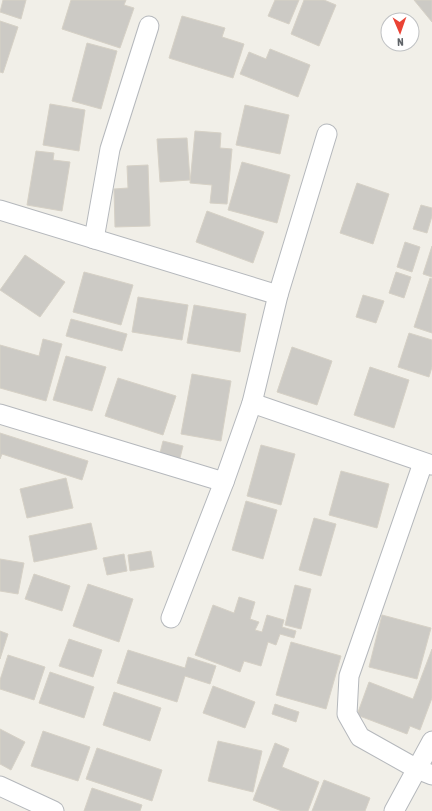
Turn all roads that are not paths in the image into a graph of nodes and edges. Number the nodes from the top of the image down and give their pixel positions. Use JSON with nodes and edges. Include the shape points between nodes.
{"nodes":[{"id":1,"x":150,"y":26,"type":"dead end"},
{"id":2,"x":327,"y":134,"type":"dead end"},
{"id":3,"x":0,"y":210,"type":"edge"},
{"id":4,"x":94,"y":239,"type":"junction"},
{"id":5,"x":278,"y":295,"type":"junction"},
{"id":6,"x":252,"y":403,"type":"junction"},
{"id":7,"x":0,"y":414,"type":"edge"},
{"id":8,"x":428,"y":464,"type":"edge"},
{"id":9,"x":224,"y":482,"type":"junction"},
{"id":10,"x":171,"y":618,"type":"dead end"},
{"id":11,"x":432,"y":741,"type":"edge"},
{"id":12,"x":425,"y":772,"type":"edge"},
{"id":13,"x":0,"y":786,"type":"edge"},
{"id":14,"x":54,"y":811,"type":"edge"},
{"id":15,"x":394,"y":811,"type":"edge"}],
"edges":[{"from":1,"to":4,"type":"street","via":[[110,149]]},
{"from":2,"to":5,"type":"street"},
{"from":3,"to":4,"type":"street"},
{"from":4,"to":5,"type":"street"},
{"from":5,"to":6,"type":"street"},
{"from":6,"to":8,"type":"street"},
{"from":6,"to":9,"type":"street"},
{"from":7,"to":9,"type":"street"},
{"from":8,"to":12,"type":"street","via":[[349,676],[347,714],[360,737]]},
{"from":9,"to":10,"type":"street"},
{"from":11,"to":12,"type":"street"},
{"from":12,"to":15,"type":"street"},
{"from":13,"to":14,"type":"street"}]}
